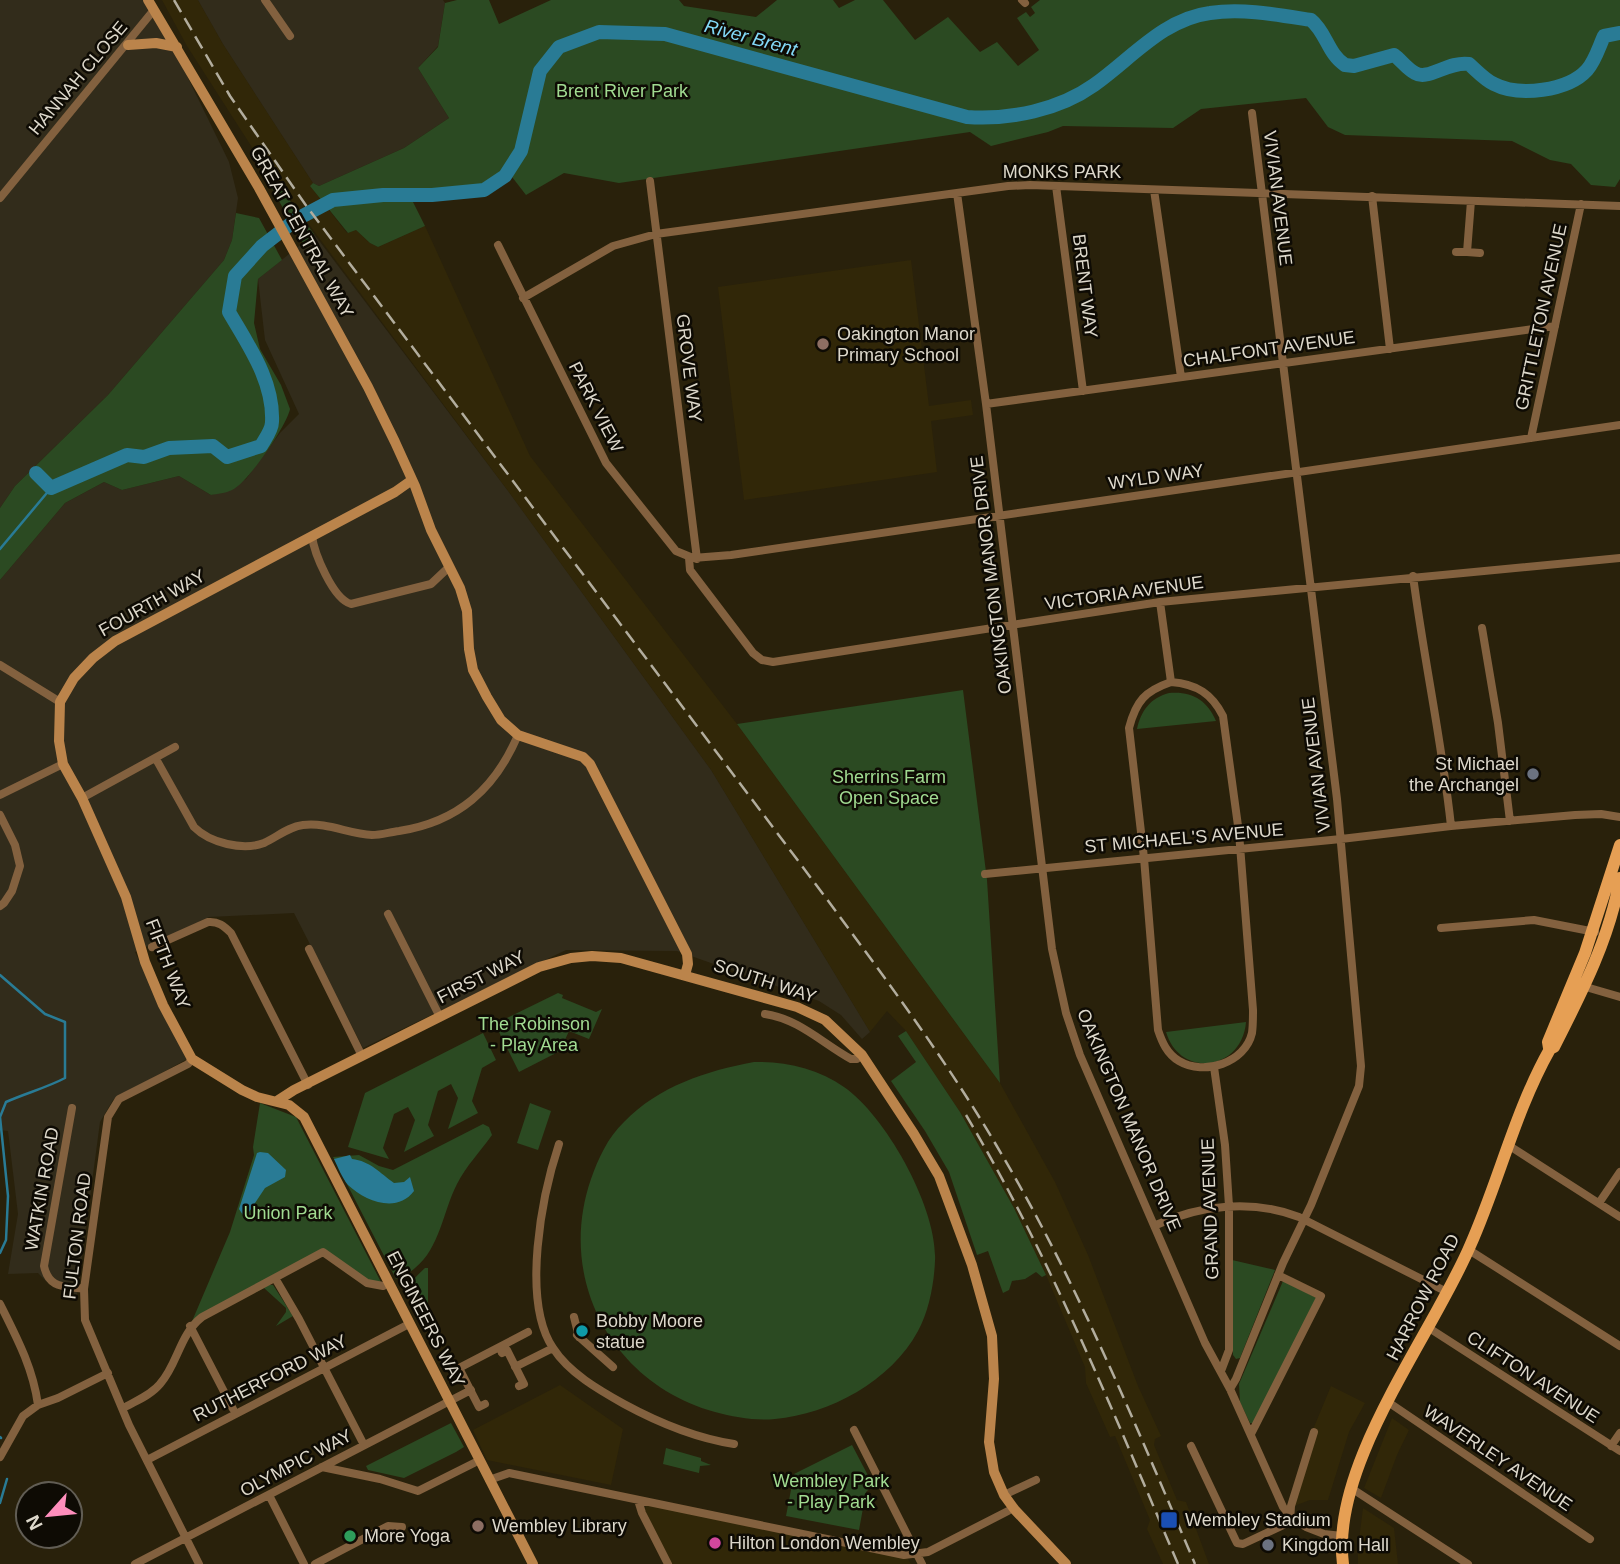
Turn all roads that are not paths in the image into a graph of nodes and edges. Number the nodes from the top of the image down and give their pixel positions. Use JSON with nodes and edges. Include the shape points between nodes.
{"nodes":[{"id":1,"x":265,"y":0,"type":"edge"},
{"id":2,"x":150,"y":5,"type":"edge"},
{"id":3,"x":290,"y":36,"type":"dead end"},
{"id":4,"x":128,"y":45,"type":"junction"},
{"id":5,"x":177,"y":47,"type":"junction"},
{"id":6,"x":1252,"y":113,"type":"dead end"},
{"id":7,"x":650,"y":181,"type":"dead end"},
{"id":8,"x":1056,"y":186,"type":"junction"},
{"id":9,"x":1154,"y":190,"type":"junction"},
{"id":10,"x":957,"y":193,"type":"junction"},
{"id":11,"x":1261,"y":193,"type":"junction"},
{"id":12,"x":1372,"y":197,"type":"junction"},
{"id":13,"x":0,"y":198,"type":"edge"},
{"id":14,"x":1471,"y":201,"type":"junction"},
{"id":15,"x":1581,"y":204,"type":"junction"},
{"id":16,"x":1620,"y":205,"type":"edge"},
{"id":17,"x":656,"y":234,"type":"junction"},
{"id":18,"x":498,"y":245,"type":"dead end"},
{"id":19,"x":1456,"y":252,"type":"dead end"},
{"id":20,"x":1467,"y":252,"type":"junction"},
{"id":21,"x":1480,"y":253,"type":"dead end"},
{"id":22,"x":523,"y":298,"type":"junction"},
{"id":23,"x":1555,"y":326,"type":"junction"},
{"id":24,"x":1390,"y":349,"type":"junction"},
{"id":25,"x":1282,"y":363,"type":"junction"},
{"id":26,"x":1181,"y":377,"type":"junction"},
{"id":27,"x":1083,"y":391,"type":"junction"},
{"id":28,"x":986,"y":404,"type":"junction"},
{"id":29,"x":1620,"y":425,"type":"edge"},
{"id":30,"x":1531,"y":438,"type":"junction"},
{"id":31,"x":1295,"y":473,"type":"junction"},
{"id":32,"x":414,"y":483,"type":"junction"},
{"id":33,"x":999,"y":516,"type":"junction"},
{"id":34,"x":312,"y":536,"type":"junction"},
{"id":35,"x":693,"y":558,"type":"junction"},
{"id":36,"x":1620,"y":558,"type":"edge"},
{"id":37,"x":449,"y":567,"type":"junction"},
{"id":38,"x":1413,"y":576,"type":"junction"},
{"id":39,"x":1310,"y":587,"type":"junction"},
{"id":40,"x":1160,"y":601,"type":"junction"},
{"id":41,"x":1013,"y":625,"type":"junction"},
{"id":42,"x":1482,"y":628,"type":"dead end"},
{"id":43,"x":0,"y":665,"type":"edge"},
{"id":44,"x":1171,"y":682,"type":"junction"},
{"id":45,"x":60,"y":702,"type":"junction"},
{"id":46,"x":518,"y":735,"type":"junction"},
{"id":47,"x":176,"y":747,"type":"dead end"},
{"id":48,"x":156,"y":759,"type":"junction"},
{"id":49,"x":63,"y":764,"type":"junction"},
{"id":50,"x":0,"y":795,"type":"edge"},
{"id":51,"x":82,"y":798,"type":"junction"},
{"id":52,"x":0,"y":815,"type":"edge"},
{"id":53,"x":1620,"y":817,"type":"edge"},
{"id":54,"x":1510,"y":821,"type":"junction"},
{"id":55,"x":1451,"y":826,"type":"junction"},
{"id":56,"x":1341,"y":839,"type":"junction"},
{"id":57,"x":1239,"y":848,"type":"junction"},
{"id":58,"x":1620,"y":850,"type":"edge"},
{"id":59,"x":1143,"y":858,"type":"junction"},
{"id":60,"x":1043,"y":867,"type":"junction"},
{"id":61,"x":985,"y":874,"type":"dead end"},
{"id":62,"x":1620,"y":878,"type":"edge"},
{"id":63,"x":0,"y":906,"type":"edge"},
{"id":64,"x":388,"y":914,"type":"dead end"},
{"id":65,"x":1441,"y":928,"type":"dead end"},
{"id":66,"x":1599,"y":933,"type":"junction"},
{"id":67,"x":152,"y":947,"type":"dead end"},
{"id":68,"x":309,"y":949,"type":"dead end"},
{"id":69,"x":685,"y":975,"type":"junction"},
{"id":70,"x":1579,"y":985,"type":"junction"},
{"id":71,"x":1620,"y":997,"type":"edge"},
{"id":72,"x":765,"y":1014,"type":"dead end"},
{"id":73,"x":440,"y":1017,"type":"junction"},
{"id":74,"x":862,"y":1055,"type":"junction"},
{"id":75,"x":362,"y":1056,"type":"junction"},
{"id":76,"x":192,"y":1059,"type":"junction"},
{"id":77,"x":1214,"y":1067,"type":"junction"},
{"id":78,"x":306,"y":1085,"type":"junction"},
{"id":79,"x":278,"y":1101,"type":"junction"},
{"id":80,"x":72,"y":1108,"type":"dead end"},
{"id":81,"x":304,"y":1118,"type":"junction"},
{"id":82,"x":559,"y":1144,"type":"dead end"},
{"id":83,"x":1508,"y":1145,"type":"junction"},
{"id":84,"x":1620,"y":1172,"type":"edge"},
{"id":85,"x":1599,"y":1203,"type":"junction"},
{"id":86,"x":1229,"y":1206,"type":"junction"},
{"id":87,"x":1620,"y":1217,"type":"edge"},
{"id":88,"x":1304,"y":1220,"type":"junction"},
{"id":89,"x":1156,"y":1225,"type":"junction"},
{"id":90,"x":1469,"y":1250,"type":"junction"},
{"id":91,"x":1278,"y":1275,"type":"junction"},
{"id":92,"x":275,"y":1278,"type":"junction"},
{"id":93,"x":383,"y":1286,"type":"dead end"},
{"id":94,"x":84,"y":1289,"type":"junction"},
{"id":95,"x":1447,"y":1293,"type":"junction"},
{"id":96,"x":0,"y":1304,"type":"edge"},
{"id":97,"x":573,"y":1317,"type":"dead end"},
{"id":98,"x":409,"y":1324,"type":"junction"},
{"id":99,"x":190,"y":1326,"type":"junction"},
{"id":100,"x":1429,"y":1328,"type":"junction"},
{"id":101,"x":528,"y":1332,"type":"dead end"},
{"id":102,"x":577,"y":1335,"type":"junction"},
{"id":103,"x":1620,"y":1346,"type":"edge"},
{"id":104,"x":553,"y":1348,"type":"junction"},
{"id":105,"x":591,"y":1349,"type":"dead end"},
{"id":106,"x":1229,"y":1350,"type":"junction"},
{"id":107,"x":1241,"y":1365,"type":"junction"},
{"id":108,"x":324,"y":1367,"type":"junction"},
{"id":109,"x":613,"y":1367,"type":"dead end"},
{"id":110,"x":513,"y":1368,"type":"dead end"},
{"id":111,"x":1221,"y":1371,"type":"junction"},
{"id":112,"x":107,"y":1373,"type":"junction"},
{"id":113,"x":1230,"y":1389,"type":"junction"},
{"id":114,"x":449,"y":1401,"type":"junction"},
{"id":115,"x":1388,"y":1402,"type":"junction"},
{"id":116,"x":38,"y":1405,"type":"junction"},
{"id":117,"x":127,"y":1406,"type":"dead end"},
{"id":118,"x":233,"y":1409,"type":"dead end"},
{"id":119,"x":854,"y":1430,"type":"dead end"},
{"id":120,"x":1314,"y":1432,"type":"dead end"},
{"id":121,"x":1620,"y":1433,"type":"edge"},
{"id":122,"x":1251,"y":1434,"type":"junction"},
{"id":123,"x":734,"y":1444,"type":"dead end"},
{"id":124,"x":363,"y":1446,"type":"junction"},
{"id":125,"x":1191,"y":1446,"type":"dead end"},
{"id":126,"x":1611,"y":1446,"type":"junction"},
{"id":127,"x":1620,"y":1451,"type":"edge"},
{"id":128,"x":0,"y":1457,"type":"edge"},
{"id":129,"x":147,"y":1460,"type":"junction"},
{"id":130,"x":474,"y":1463,"type":"dead end"},
{"id":131,"x":322,"y":1467,"type":"junction"},
{"id":132,"x":489,"y":1480,"type":"junction"},
{"id":133,"x":1036,"y":1480,"type":"dead end"},
{"id":134,"x":1351,"y":1488,"type":"junction"},
{"id":135,"x":269,"y":1495,"type":"junction"},
{"id":136,"x":1004,"y":1495,"type":"junction"},
{"id":137,"x":638,"y":1500,"type":"junction"},
{"id":138,"x":1008,"y":1511,"type":"dead end"},
{"id":139,"x":1292,"y":1518,"type":"junction"},
{"id":140,"x":402,"y":1527,"type":"dead end"},
{"id":141,"x":1342,"y":1536,"type":"junction"},
{"id":142,"x":186,"y":1538,"type":"junction"},
{"id":143,"x":1590,"y":1539,"type":"dead end"},
{"id":144,"x":135,"y":1564,"type":"edge"},
{"id":145,"x":199,"y":1564,"type":"edge"},
{"id":146,"x":304,"y":1564,"type":"edge"},
{"id":147,"x":315,"y":1564,"type":"edge"},
{"id":148,"x":533,"y":1564,"type":"edge"},
{"id":149,"x":668,"y":1564,"type":"edge"},
{"id":150,"x":922,"y":1564,"type":"edge"},
{"id":151,"x":1066,"y":1564,"type":"edge"},
{"id":152,"x":1343,"y":1564,"type":"edge"},
{"id":153,"x":1468,"y":1564,"type":"edge"}],
"edges":[{"from":1,"to":3,"type":"street"},
{"from":2,"to":4,"type":"street","name":"HANNAH CLOSE"},
{"from":2,"to":5,"type":"main road","name":"GREAT CENTRAL WAY"},
{"from":4,"to":5,"type":"main road"},
{"from":4,"to":13,"type":"street","name":"HANNAH CLOSE"},
{"from":5,"to":32,"type":"main road","name":"GREAT CENTRAL WAY","via":[[368,387]]},
{"from":6,"to":11,"type":"street","name":"VIVIAN AVENUE"},
{"from":7,"to":17,"type":"street","name":"GROVE WAY"},
{"from":8,"to":9,"type":"street","name":"MONKS PARK"},
{"from":8,"to":10,"type":"street","name":"MONKS PARK"},
{"from":8,"to":27,"type":"street","name":"BRENT WAY"},
{"from":9,"to":11,"type":"street","name":"MONKS PARK"},
{"from":9,"to":26,"type":"street"},
{"from":10,"to":17,"type":"street","name":"MONKS PARK"},
{"from":10,"to":28,"type":"street","name":"OAKINGTON MANOR DRIVE"},
{"from":11,"to":12,"type":"street","name":"MONKS PARK"},
{"from":11,"to":25,"type":"street","name":"VIVIAN AVENUE"},
{"from":12,"to":14,"type":"street","name":"MONKS PARK"},
{"from":12,"to":24,"type":"street"},
{"from":14,"to":15,"type":"street","name":"MONKS PARK"},
{"from":14,"to":20,"type":"street"},
{"from":15,"to":16,"type":"street","name":"MONKS PARK"},
{"from":15,"to":23,"type":"street","name":"GRITTLETON AVENUE"},
{"from":17,"to":22,"type":"street","name":"MONKS PARK","via":[[613,246]]},
{"from":17,"to":35,"type":"street","name":"GROVE WAY"},
{"from":18,"to":22,"type":"street","name":"PARK VIEW"},
{"from":19,"to":20,"type":"street"},
{"from":20,"to":21,"type":"street"},
{"from":22,"to":35,"type":"street","name":"PARK VIEW","via":[[603,458],[676,551]]},
{"from":23,"to":24,"type":"street","name":"CHALFONT AVENUE"},
{"from":23,"to":30,"type":"street","name":"GRITTLETON AVENUE"},
{"from":24,"to":25,"type":"street","name":"CHALFONT AVENUE"},
{"from":25,"to":26,"type":"street","name":"CHALFONT AVENUE"},
{"from":25,"to":31,"type":"street","name":"VIVIAN AVENUE"},
{"from":26,"to":27,"type":"street","name":"CHALFONT AVENUE"},
{"from":27,"to":28,"type":"street","name":"CHALFONT AVENUE"},
{"from":28,"to":33,"type":"street","name":"OAKINGTON MANOR DRIVE"},
{"from":29,"to":30,"type":"street","name":"WYLD WAY"},
{"from":30,"to":31,"type":"street","name":"WYLD WAY"},
{"from":31,"to":33,"type":"street","name":"WYLD WAY"},
{"from":31,"to":39,"type":"street","name":"VIVIAN AVENUE"},
{"from":32,"to":34,"type":"main road","name":"FOURTH WAY"},
{"from":32,"to":37,"type":"main road","name":"SOUTH WAY"},
{"from":33,"to":35,"type":"street","name":"WYLD WAY"},
{"from":33,"to":41,"type":"street","name":"OAKINGTON MANOR DRIVE"},
{"from":34,"to":37,"type":"street","via":[[313,549],[340,598],[351,604],[431,584]]},
{"from":34,"to":45,"type":"main road","name":"FOURTH WAY","via":[[115,641],[74,678]]},
{"from":35,"to":41,"type":"street","name":"VICTORIA AVENUE","via":[[688,566],[692,572],[753,653],[767,662]]},
{"from":36,"to":38,"type":"street","name":"VICTORIA AVENUE"},
{"from":37,"to":46,"type":"main road","name":"SOUTH WAY","via":[[467,611],[473,670],[501,720]]},
{"from":38,"to":39,"type":"street","name":"VICTORIA AVENUE"},
{"from":38,"to":55,"type":"street"},
{"from":39,"to":40,"type":"street","name":"VICTORIA AVENUE"},
{"from":39,"to":56,"type":"street","name":"VIVIAN AVENUE"},
{"from":40,"to":41,"type":"street","name":"VICTORIA AVENUE"},
{"from":40,"to":44,"type":"street"},
{"from":41,"to":60,"type":"street","name":"OAKINGTON MANOR DRIVE"},
{"from":42,"to":54,"type":"street"},
{"from":43,"to":45,"type":"street"},
{"from":44,"to":57,"type":"street","via":[[1206,691],[1223,716]]},
{"from":44,"to":59,"type":"street","via":[[1144,695],[1129,728]]},
{"from":45,"to":49,"type":"main road"},
{"from":46,"to":48,"type":"street","via":[[490,781],[458,813],[419,828],[375,835],[301,825],[245,848],[200,833]]},
{"from":46,"to":69,"type":"main road","name":"SOUTH WAY","via":[[583,757],[590,764],[687,954]]},
{"from":47,"to":48,"type":"street"},
{"from":48,"to":51,"type":"street"},
{"from":49,"to":50,"type":"street"},
{"from":49,"to":51,"type":"main road","name":"FIFTH WAY"},
{"from":51,"to":76,"type":"main road","name":"FIFTH WAY","via":[[126,897],[158,995]]},
{"from":52,"to":63,"type":"street","via":[[20,866],[12,891]]},
{"from":53,"to":54,"type":"street","name":"ST MICHAEL'S AVENUE","via":[[1601,814]]},
{"from":54,"to":55,"type":"street","name":"ST MICHAEL'S AVENUE"},
{"from":55,"to":56,"type":"street","name":"ST MICHAEL'S AVENUE"},
{"from":56,"to":57,"type":"street","name":"ST MICHAEL'S AVENUE"},
{"from":56,"to":88,"type":"street","name":"VIVIAN AVENUE","via":[[1359,1086]]},
{"from":57,"to":59,"type":"street","name":"ST MICHAEL'S AVENUE"},
{"from":57,"to":77,"type":"street","via":[[1252,1032],[1235,1057]]},
{"from":58,"to":66,"type":"main road","name":"HARROW ROAD"},
{"from":59,"to":60,"type":"street","name":"ST MICHAEL'S AVENUE"},
{"from":59,"to":77,"type":"street","via":[[1158,1030],[1178,1061]]},
{"from":60,"to":61,"type":"street","name":"ST MICHAEL'S AVENUE"},
{"from":60,"to":89,"type":"street","name":"OAKINGTON MANOR DRIVE","via":[[1052,949],[1066,1013],[1080,1055]]},
{"from":62,"to":66,"type":"main road","name":"HARROW ROAD"},
{"from":64,"to":73,"type":"street"},
{"from":65,"to":66,"type":"street","via":[[1534,920]]},
{"from":66,"to":70,"type":"main road","name":"HARROW ROAD"},
{"from":67,"to":78,"type":"street","via":[[208,922],[226,928]]},
{"from":68,"to":75,"type":"street"},
{"from":69,"to":73,"type":"main road","name":"FIRST WAY","via":[[621,958],[571,958],[539,967]]},
{"from":69,"to":74,"type":"main road","name":"SOUTH WAY","via":[[812,1013],[839,1031]]},
{"from":70,"to":71,"type":"street"},
{"from":70,"to":83,"type":"main road","name":"HARROW ROAD","via":[[1554,1048],[1549,1049],[1523,1102]]},
{"from":72,"to":74,"type":"street","via":[[806,1028],[851,1059]]},
{"from":73,"to":75,"type":"main road","name":"FIRST WAY"},
{"from":74,"to":136,"type":"main road","name":"SOUTH WAY","via":[[939,1176],[972,1265],[992,1336],[989,1442]]},
{"from":75,"to":78,"type":"main road","name":"FIRST WAY"},
{"from":76,"to":79,"type":"main road","via":[[242,1090]]},
{"from":76,"to":94,"type":"street","name":"FULTON ROAD","via":[[119,1099],[108,1117]]},
{"from":77,"to":86,"type":"street","name":"GRAND AVENUE"},
{"from":78,"to":79,"type":"main road"},
{"from":78,"to":81,"type":"main road","via":[[298,1101]]},
{"from":79,"to":81,"type":"main road","name":"ENGINEERS WAY"},
{"from":80,"to":94,"type":"street","name":"WATKIN ROAD","via":[[44,1265],[52,1282]]},
{"from":81,"to":98,"type":"main road","name":"ENGINEERS WAY"},
{"from":82,"to":104,"type":"street","via":[[544,1202],[537,1265],[541,1313]]},
{"from":83,"to":85,"type":"street"},
{"from":83,"to":90,"type":"main road","name":"HARROW ROAD"},
{"from":84,"to":85,"type":"street"},
{"from":85,"to":87,"type":"street"},
{"from":86,"to":88,"type":"street","via":[[1265,1208]]},
{"from":86,"to":89,"type":"street","via":[[1202,1209]]},
{"from":86,"to":106,"type":"street","name":"GRAND AVENUE"},
{"from":88,"to":91,"type":"street","name":"VIVIAN AVENUE"},
{"from":88,"to":95,"type":"street"},
{"from":89,"to":111,"type":"street","name":"OAKINGTON MANOR DRIVE"},
{"from":90,"to":95,"type":"main road","name":"HARROW ROAD"},
{"from":90,"to":103,"type":"street"},
{"from":91,"to":107,"type":"street","name":"VIVIAN AVENUE"},
{"from":91,"to":122,"type":"street","via":[[1321,1296]]},
{"from":92,"to":93,"type":"street","via":[[323,1252],[367,1283]]},
{"from":92,"to":99,"type":"street"},
{"from":92,"to":108,"type":"street"},
{"from":94,"to":112,"type":"street","name":"FULTON ROAD","via":[[86,1327]]},
{"from":95,"to":100,"type":"main road","name":"HARROW ROAD"},
{"from":96,"to":116,"type":"street","via":[[25,1354]]},
{"from":97,"to":102,"type":"street"},
{"from":98,"to":108,"type":"street","name":"RUTHERFORD WAY"},
{"from":98,"to":114,"type":"main road","name":"ENGINEERS WAY"},
{"from":99,"to":117,"type":"street","via":[[161,1383]]},
{"from":99,"to":118,"type":"street"},
{"from":100,"to":115,"type":"main road","name":"HARROW ROAD"},
{"from":100,"to":126,"type":"street","name":"CLIFTON AVENUE"},
{"from":101,"to":114,"type":"street","name":"OLYMPIC WAY","via":[[459,1368],[473,1387]]},
{"from":102,"to":105,"type":"street"},
{"from":102,"to":109,"type":"street"},
{"from":104,"to":110,"type":"street"},
{"from":104,"to":123,"type":"street","via":[[589,1382],[637,1411],[688,1433]]},
{"from":106,"to":107,"type":"street"},
{"from":106,"to":111,"type":"street","name":"GRAND AVENUE"},
{"from":107,"to":113,"type":"street","name":"VIVIAN AVENUE"},
{"from":108,"to":124,"type":"street"},
{"from":108,"to":129,"type":"street","name":"RUTHERFORD WAY"},
{"from":111,"to":113,"type":"street","name":"OAKINGTON MANOR DRIVE"},
{"from":112,"to":116,"type":"street"},
{"from":112,"to":129,"type":"street","name":"FULTON ROAD"},
{"from":113,"to":122,"type":"street","name":"OAKINGTON MANOR DRIVE"},
{"from":114,"to":124,"type":"street","name":"OLYMPIC WAY"},
{"from":114,"to":132,"type":"main road","name":"ENGINEERS WAY"},
{"from":115,"to":134,"type":"main road","name":"HARROW ROAD"},
{"from":115,"to":143,"type":"street","name":"WAVERLEY AVENUE"},
{"from":116,"to":128,"type":"street","via":[[23,1416]]},
{"from":119,"to":150,"type":"street"},
{"from":120,"to":139,"type":"street","via":[[1291,1506]]},
{"from":121,"to":126,"type":"street"},
{"from":122,"to":139,"type":"street","name":"OAKINGTON MANOR DRIVE","via":[[1275,1493]]},
{"from":124,"to":131,"type":"street","name":"OLYMPIC WAY"},
{"from":125,"to":139,"type":"street","via":[[1237,1543]]},
{"from":126,"to":127,"type":"street","name":"CLIFTON AVENUE"},
{"from":129,"to":142,"type":"street","name":"FULTON ROAD"},
{"from":130,"to":131,"type":"street","via":[[418,1491]]},
{"from":131,"to":135,"type":"street","name":"OLYMPIC WAY"},
{"from":132,"to":137,"type":"street","via":[[509,1473]]},
{"from":132,"to":148,"type":"main road","name":"ENGINEERS WAY"},
{"from":133,"to":136,"type":"street"},
{"from":134,"to":141,"type":"main road","name":"HARROW ROAD"},
{"from":134,"to":153,"type":"street"},
{"from":135,"to":142,"type":"street","name":"OLYMPIC WAY"},
{"from":135,"to":146,"type":"street"},
{"from":136,"to":151,"type":"main road","name":"SOUTH WAY"},
{"from":137,"to":138,"type":"street","via":[[904,1555],[928,1552]]},
{"from":137,"to":149,"type":"street"},
{"from":139,"to":141,"type":"street","via":[[1324,1534]]},
{"from":140,"to":147,"type":"street","via":[[388,1526]]},
{"from":141,"to":152,"type":"main road","name":"HARROW ROAD"},
{"from":142,"to":144,"type":"street","name":"OLYMPIC WAY"},
{"from":142,"to":145,"type":"street","name":"FULTON ROAD"}]}
